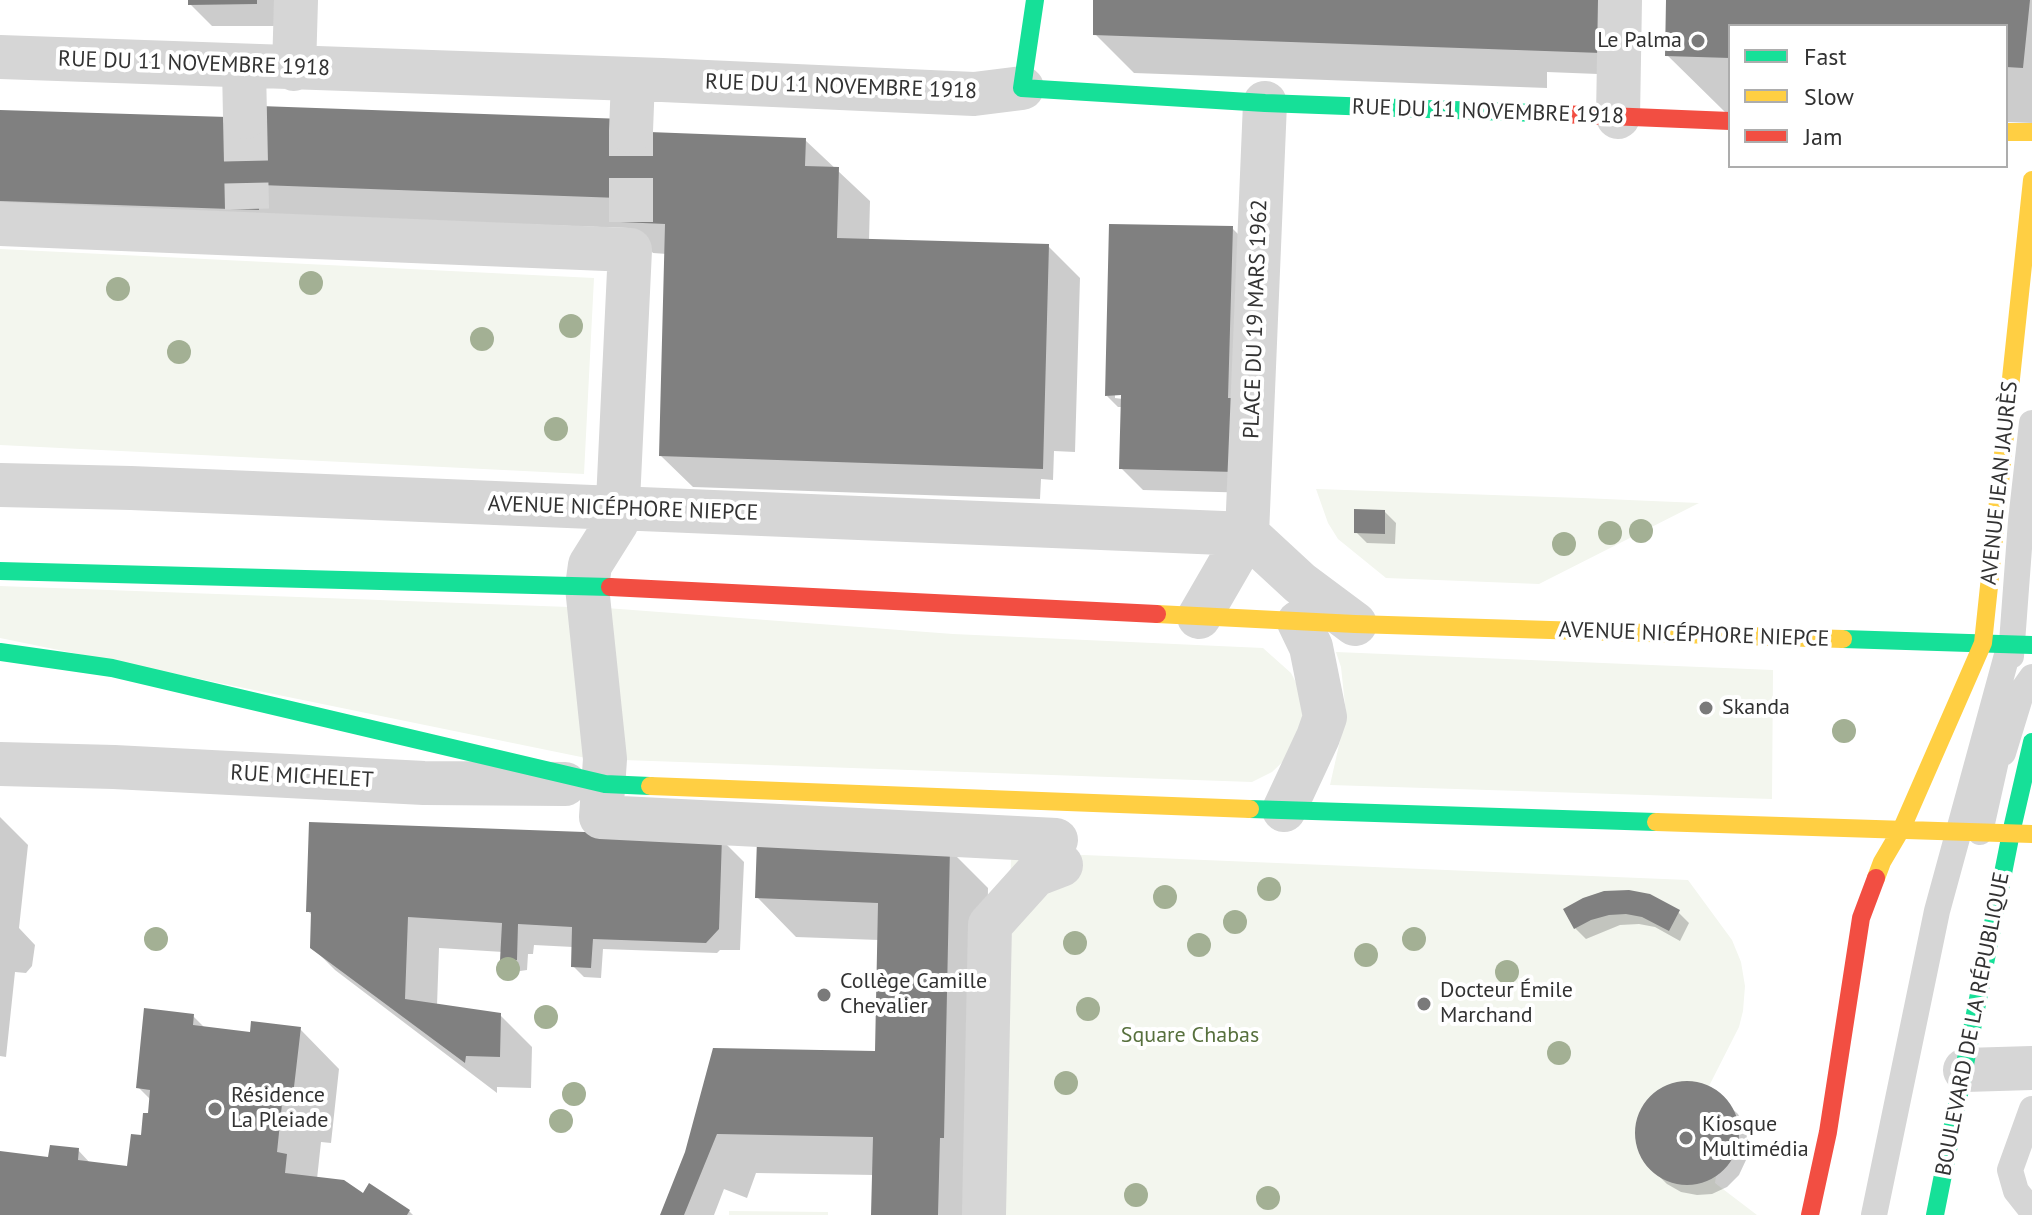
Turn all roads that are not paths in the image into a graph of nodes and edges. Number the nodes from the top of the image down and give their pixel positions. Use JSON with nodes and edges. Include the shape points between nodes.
{"nodes":[{"id":1,"x":296,"y":0,"type":"edge"},
{"id":2,"x":1035,"y":0,"type":"edge"},
{"id":3,"x":1620,"y":0,"type":"edge"},
{"id":4,"x":0,"y":57,"type":"edge"},
{"id":5,"x":244,"y":67,"type":"junction"},
{"id":6,"x":294,"y":69,"type":"junction"},
{"id":7,"x":633,"y":79,"type":"junction"},
{"id":8,"x":1022,"y":88,"type":"junction"},
{"id":9,"x":1265,"y":103,"type":"junction"},
{"id":10,"x":245,"y":117,"type":"tunnel mouth"},
{"id":11,"x":1618,"y":117,"type":"junction"},
{"id":12,"x":1728,"y":121,"type":"edge"},
{"id":13,"x":631,"y":131,"type":"tunnel mouth"},
{"id":14,"x":2008,"y":132,"type":"edge"},
{"id":15,"x":2032,"y":132,"type":"edge"},
{"id":16,"x":2032,"y":180,"type":"edge"},
{"id":17,"x":0,"y":224,"type":"edge"},
{"id":18,"x":2032,"y":423,"type":"edge"},
{"id":19,"x":0,"y":485,"type":"edge"},
{"id":20,"x":619,"y":509,"type":"junction"},
{"id":21,"x":1247,"y":534,"type":"junction"},
{"id":22,"x":0,"y":571,"type":"edge"},
{"id":23,"x":587,"y":587,"type":"junction"},
{"id":24,"x":1199,"y":617,"type":"junction"},
{"id":25,"x":1299,"y":622,"type":"junction"},
{"id":26,"x":1355,"y":624,"type":"junction"},
{"id":27,"x":1983,"y":643,"type":"junction"},
{"id":28,"x":2021,"y":644,"type":"edge"},
{"id":29,"x":0,"y":652,"type":"edge"},
{"id":30,"x":2032,"y":677,"type":"edge"},
{"id":31,"x":2032,"y":742,"type":"edge"},
{"id":32,"x":0,"y":764,"type":"edge"},
{"id":33,"x":605,"y":784,"type":"junction"},
{"id":34,"x":1284,"y":810,"type":"junction"},
{"id":35,"x":1902,"y":828,"type":"junction"},
{"id":36,"x":1969,"y":831,"type":"junction"},
{"id":37,"x":2011,"y":833,"type":"junction"},
{"id":38,"x":2032,"y":834,"type":"edge"},
{"id":39,"x":2032,"y":1068,"type":"edge"},
{"id":40,"x":1965,"y":1070,"type":"junction"},
{"id":41,"x":2032,"y":1109,"type":"edge"},
{"id":42,"x":2032,"y":1211,"type":"edge"},
{"id":43,"x":984,"y":1215,"type":"edge"},
{"id":44,"x":1810,"y":1215,"type":"edge"},
{"id":45,"x":1874,"y":1215,"type":"edge"},
{"id":46,"x":1935,"y":1215,"type":"edge"}],
"edges":[{"from":1,"to":6,"type":"street"},
{"from":2,"to":8,"type":"main road"},
{"from":3,"to":11,"type":"street"},
{"from":4,"to":5,"type":"street","name":"RUE DU 11 NOVEMBRE 1918"},
{"from":5,"to":6,"type":"street","name":"RUE DU 11 NOVEMBRE 1918"},
{"from":5,"to":10,"type":"street"},
{"from":6,"to":7,"type":"street","name":"RUE DU 11 NOVEMBRE 1918"},
{"from":7,"to":8,"type":"street","name":"RUE DU 11 NOVEMBRE 1918","via":[[974,94]]},
{"from":7,"to":13,"type":"street"},
{"from":8,"to":9,"type":"main road","name":"RUE DU 11 NOVEMBRE 1918"},
{"from":9,"to":11,"type":"main road","name":"RUE DU 11 NOVEMBRE 1918"},
{"from":9,"to":21,"type":"street","name":"PLACE DU 19 MARS 1962"},
{"from":11,"to":12,"type":"main road","name":"RUE DU 11 NOVEMBRE 1918"},
{"from":14,"to":15,"type":"main road"},
{"from":16,"to":27,"type":"main road","name":"AVENUE JEAN JAURÈS"},
{"from":17,"to":20,"type":"street","via":[[247,222],[631,236]]},
{"from":18,"to":28,"type":"lane","name":"AVENUE JEAN JAURÈS"},
{"from":19,"to":20,"type":"street","name":"AVENUE NICÉPHORE NIEPCE"},
{"from":20,"to":21,"type":"street","name":"AVENUE NICÉPHORE NIEPCE"},
{"from":20,"to":23,"type":"street","via":[[617,522],[590,565]]},
{"from":21,"to":24,"type":"street"},
{"from":21,"to":26,"type":"street"},
{"from":22,"to":23,"type":"main road","name":"AVENUE NICÉPHORE NIEPCE"},
{"from":23,"to":24,"type":"main road","name":"AVENUE NICÉPHORE NIEPCE"},
{"from":23,"to":33,"type":"street"},
{"from":24,"to":25,"type":"main road","name":"AVENUE NICÉPHORE NIEPCE"},
{"from":25,"to":26,"type":"main road","name":"AVENUE NICÉPHORE NIEPCE"},
{"from":25,"to":34,"type":"street","via":[[1311,647],[1325,717]]},
{"from":26,"to":27,"type":"main road","name":"AVENUE NICÉPHORE NIEPCE"},
{"from":27,"to":28,"type":"main road","name":"AVENUE NICÉPHORE NIEPCE"},
{"from":27,"to":35,"type":"main road","name":"AVENUE JEAN JAURÈS"},
{"from":28,"to":36,"type":"lane","name":"AVENUE JEAN JAURÈS"},
{"from":29,"to":33,"type":"main road","via":[[112,668]]},
{"from":30,"to":36,"type":"lane"},
{"from":31,"to":37,"type":"main road","name":"BOULEVARD DE LA RÉPUBLIQUE"},
{"from":32,"to":33,"type":"street","name":"RUE MICHELET","via":[[424,783]]},
{"from":33,"to":34,"type":"main road"},
{"from":33,"to":43,"type":"street","via":[[601,817],[1058,853],[990,925]]},
{"from":34,"to":35,"type":"main road"},
{"from":35,"to":36,"type":"main road"},
{"from":35,"to":44,"type":"main road","via":[[1882,862],[1861,918]]},
{"from":36,"to":37,"type":"main road"},
{"from":36,"to":45,"type":"lane","via":[[1937,911]]},
{"from":37,"to":38,"type":"main road"},
{"from":37,"to":40,"type":"main road","name":"BOULEVARD DE LA RÉPUBLIQUE"},
{"from":39,"to":40,"type":"street"},
{"from":40,"to":46,"type":"main road","name":"BOULEVARD DE LA RÉPUBLIQUE"},
{"from":41,"to":42,"type":"lane","via":[[2010,1170],[2016,1191]]}]}
